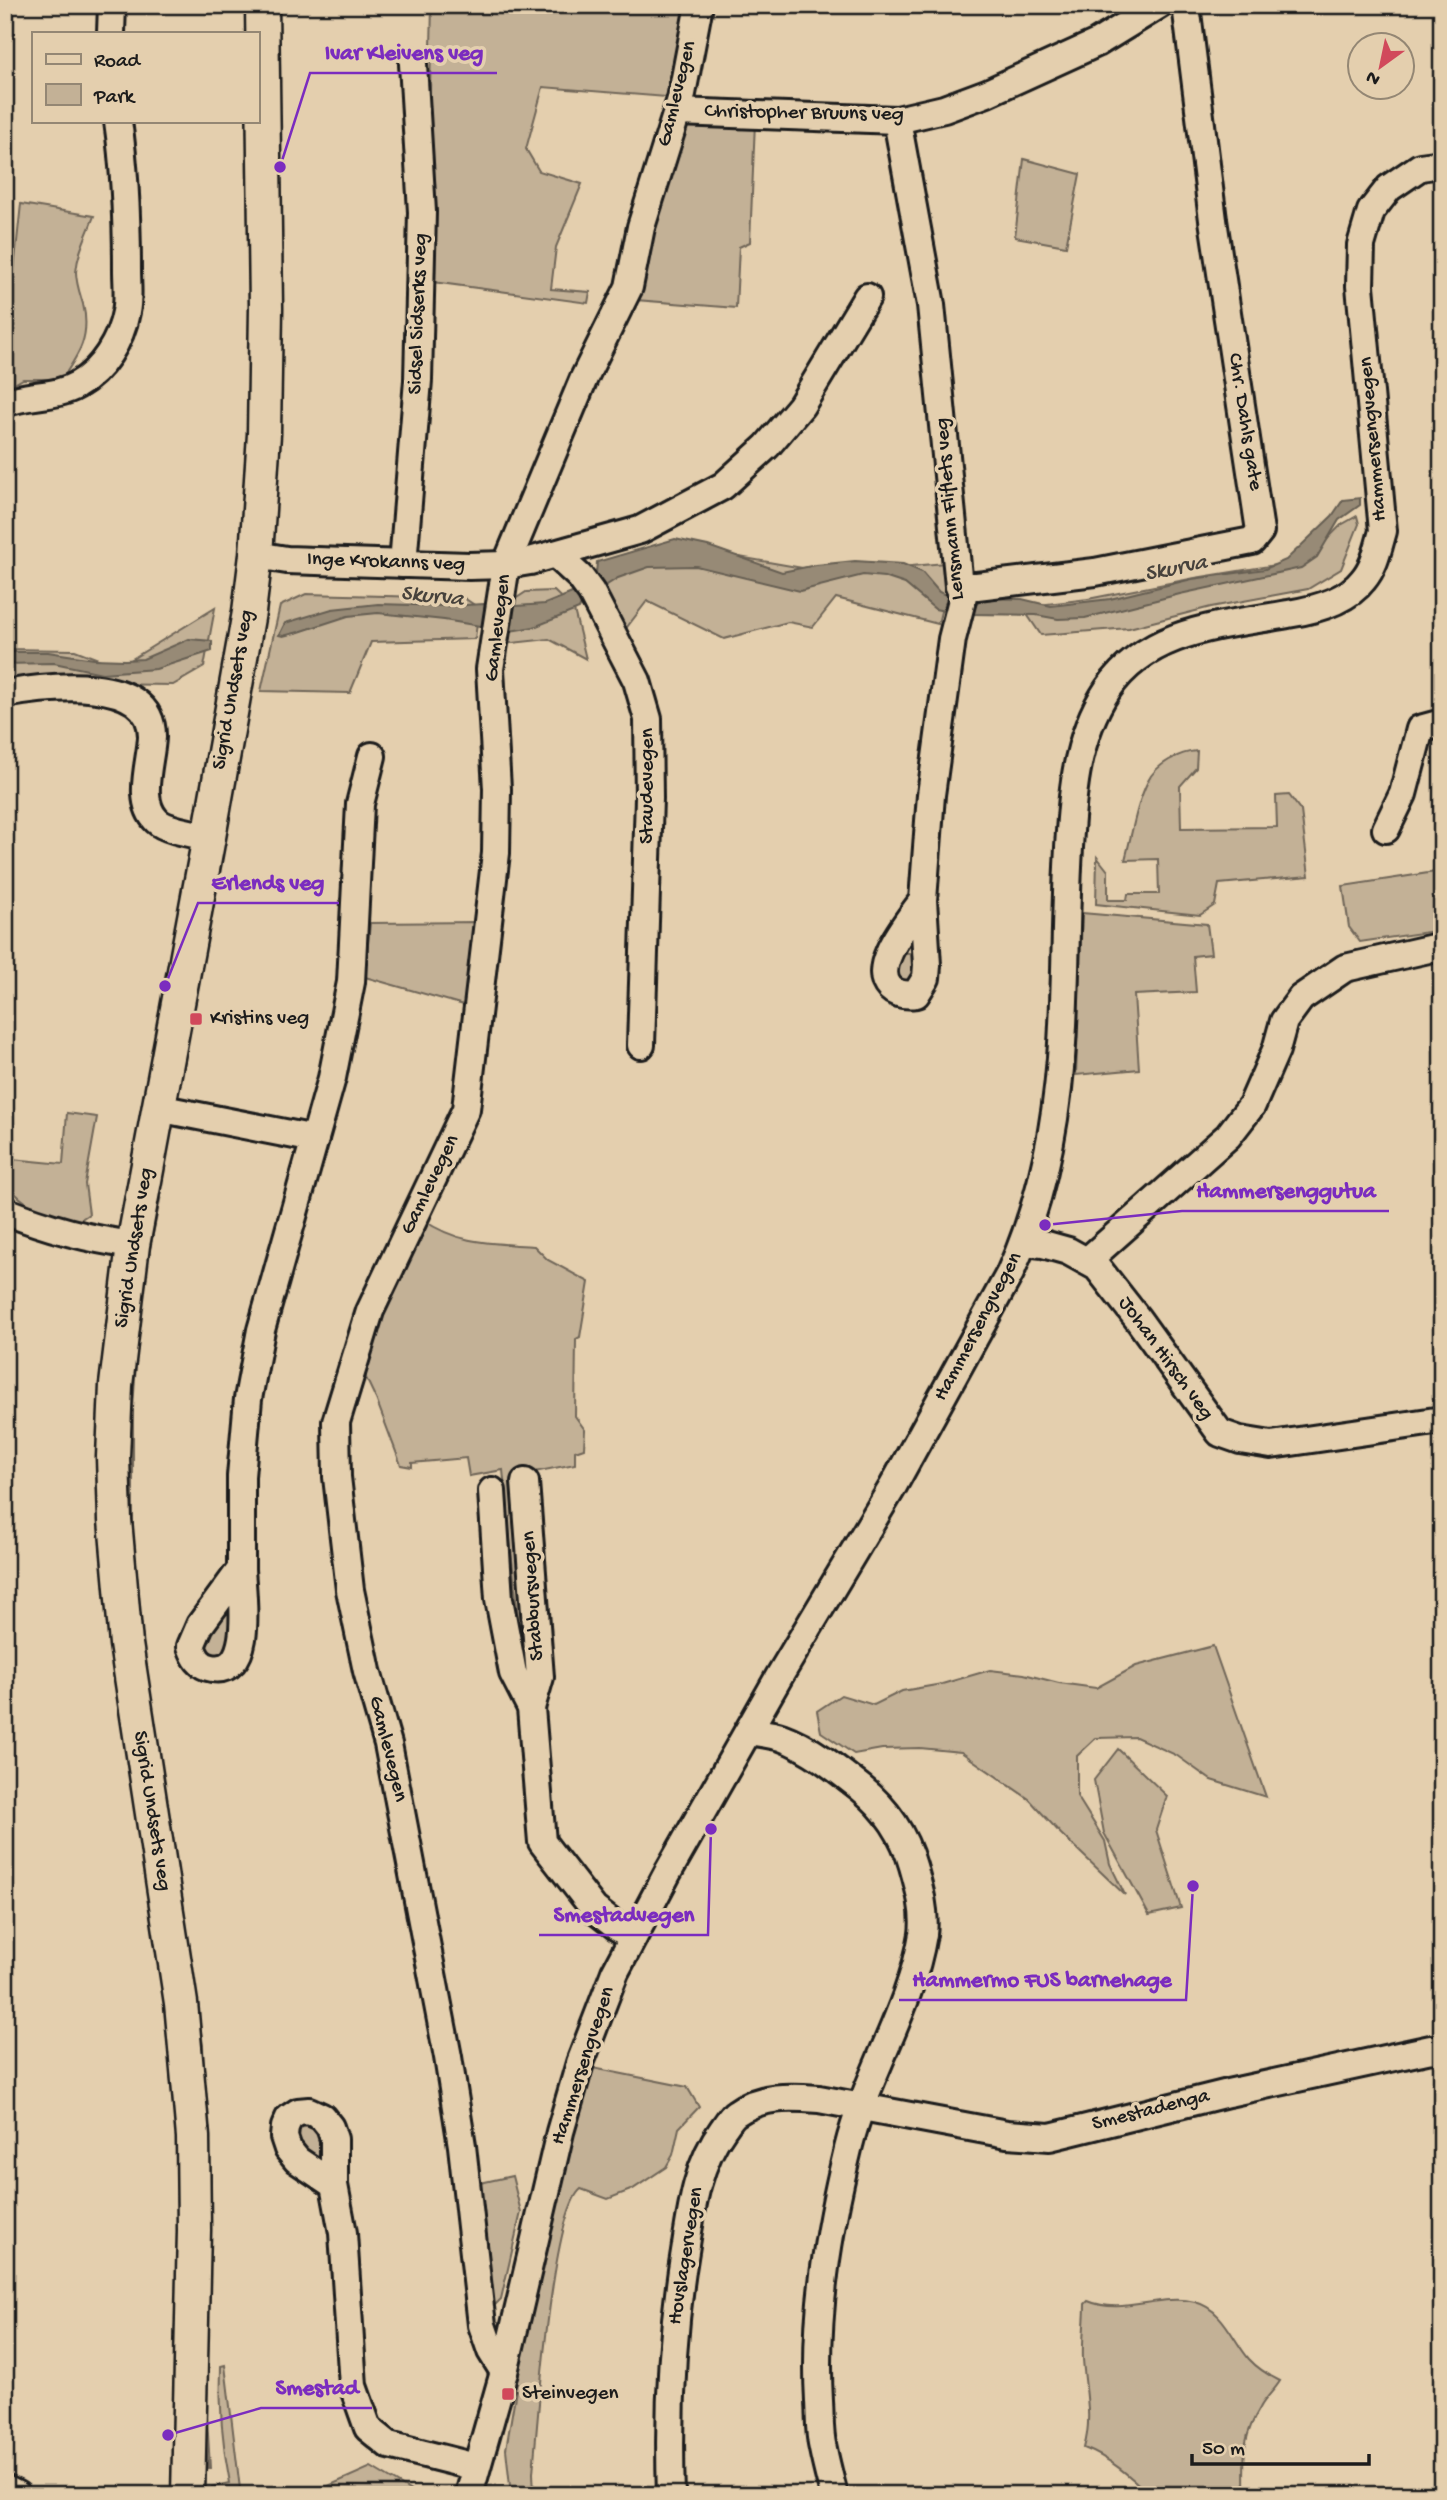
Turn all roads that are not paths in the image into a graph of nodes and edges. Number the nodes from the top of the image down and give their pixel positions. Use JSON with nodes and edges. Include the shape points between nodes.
{"nodes":[{"id":1,"x":112,"y":5,"type":"edge"},
{"id":2,"x":262,"y":5,"type":"edge"},
{"id":3,"x":699,"y":5,"type":"edge"},
{"id":4,"x":1159,"y":5,"type":"edge"},
{"id":5,"x":1186,"y":5,"type":"edge"},
{"id":6,"x":111,"y":32,"type":"edge"},
{"id":7,"x":414,"y":64,"type":"dead end"},
{"id":8,"x":677,"y":112,"type":"junction"},
{"id":9,"x":897,"y":120,"type":"junction"},
{"id":10,"x":118,"y":122,"type":"edge"},
{"id":11,"x":1442,"y":164,"type":"edge"},
{"id":12,"x":867,"y":297,"type":"dead end"},
{"id":13,"x":5,"y":403,"type":"edge"},
{"id":14,"x":555,"y":554,"type":"junction"},
{"id":15,"x":256,"y":555,"type":"junction"},
{"id":16,"x":403,"y":564,"type":"junction"},
{"id":17,"x":506,"y":565,"type":"junction"},
{"id":18,"x":960,"y":599,"type":"junction"},
{"id":19,"x":5,"y":694,"type":"edge"},
{"id":20,"x":1442,"y":723,"type":"edge"},
{"id":21,"x":372,"y":756,"type":"dead end"},
{"id":22,"x":1386,"y":829,"type":"dead end"},
{"id":23,"x":209,"y":837,"type":"junction"},
{"id":24,"x":923,"y":900,"type":"dead end"},
{"id":25,"x":1442,"y":946,"type":"edge"},
{"id":26,"x":641,"y":1045,"type":"dead end"},
{"id":27,"x":158,"y":1108,"type":"junction"},
{"id":28,"x":315,"y":1139,"type":"junction"},
{"id":29,"x":5,"y":1211,"type":"edge"},
{"id":30,"x":1024,"y":1242,"type":"junction"},
{"id":31,"x":132,"y":1245,"type":"junction"},
{"id":32,"x":1087,"y":1261,"type":"junction"},
{"id":33,"x":1442,"y":1420,"type":"edge"},
{"id":34,"x":525,"y":1482,"type":"dead end"},
{"id":35,"x":492,"y":1491,"type":"dead end"},
{"id":36,"x":241,"y":1569,"type":"dead end"},
{"id":37,"x":531,"y":1708,"type":"junction"},
{"id":38,"x":750,"y":1731,"type":"junction"},
{"id":39,"x":634,"y":1937,"type":"junction"},
{"id":40,"x":1442,"y":2051,"type":"edge"},
{"id":41,"x":860,"y":2106,"type":"junction"},
{"id":42,"x":334,"y":2185,"type":"dead end"},
{"id":43,"x":504,"y":2372,"type":"junction"},
{"id":44,"x":476,"y":2467,"type":"junction"},
{"id":45,"x":5,"y":2489,"type":"edge"},
{"id":46,"x":17,"y":2495,"type":"edge"},
{"id":47,"x":188,"y":2495,"type":"edge"},
{"id":48,"x":469,"y":2495,"type":"edge"},
{"id":49,"x":671,"y":2495,"type":"edge"},
{"id":50,"x":834,"y":2495,"type":"edge"}],
"edges":[{"from":1,"to":6,"type":"street"},
{"from":2,"to":15,"type":"street","name":"Sigrid Undsets veg","via":[[267,308]]},
{"from":3,"to":8,"type":"street","name":"Gamlevegen"},
{"from":4,"to":9,"type":"street","name":"Christopher Bruuns veg","via":[[1097,43],[987,93]]},
{"from":5,"to":18,"type":"street","name":"Chr. Dahls gate","via":[[1260,531],[1252,541],[1095,572],[977,586]]},
{"from":7,"to":16,"type":"street","name":"Sidsel Sidserks veg","via":[[422,224],[418,380]]},
{"from":8,"to":9,"type":"street","name":"Christopher Bruuns veg"},
{"from":8,"to":17,"type":"street","name":"Gamlevegen","via":[[641,227],[629,287],[584,378]]},
{"from":9,"to":18,"type":"street","name":"Lensmann Fliflets veg","via":[[931,305]]},
{"from":10,"to":13,"type":"street","via":[[127,244],[127,312],[119,335],[103,364],[79,384],[60,393]]},
{"from":11,"to":30,"type":"street","name":"Hammersengvegen","via":[[1420,167],[1389,188],[1371,211],[1361,245],[1360,286],[1382,531],[1375,562],[1346,596],[1313,610],[1196,629],[1160,644],[1137,658],[1109,687],[1089,722],[1074,779],[1061,1057],[1052,1131]]},
{"from":12,"to":14,"type":"street","name":"Inge Krokanns veg","via":[[801,406],[767,446],[723,486],[640,530]]},
{"from":14,"to":17,"type":"street","name":"Inge Krokanns veg"},
{"from":14,"to":26,"type":"street","name":"Staudevegen","via":[[591,592],[637,681],[648,719]]},
{"from":15,"to":16,"type":"street","name":"Inge Krokanns veg"},
{"from":15,"to":23,"type":"street","name":"Sigrid Undsets veg"},
{"from":16,"to":17,"type":"street","name":"Inge Krokanns veg"},
{"from":17,"to":43,"type":"street","name":"Gamlevegen","via":[[490,669],[496,853],[466,1110],[370,1311],[336,1422],[337,1477],[350,1590],[388,1744],[448,2057],[482,2325]]},
{"from":18,"to":24,"type":"street","name":"Lensmann Fliflets veg","via":[[931,795]]},
{"from":19,"to":23,"type":"street","via":[[61,686],[104,690],[131,699],[150,723],[147,801],[153,816],[168,827]]},
{"from":20,"to":22,"type":"street","via":[[1420,729],[1403,794]]},
{"from":21,"to":28,"type":"street","via":[[360,804],[351,982]]},
{"from":23,"to":27,"type":"street","name":"Sigrid Undsets veg"},
{"from":25,"to":32,"type":"street","via":[[1345,968],[1301,998],[1284,1021],[1252,1105],[1228,1136]]},
{"from":27,"to":28,"type":"street"},
{"from":27,"to":31,"type":"street","name":"Sigrid Undsets veg"},
{"from":28,"to":36,"type":"street","via":[[261,1330],[248,1399]]},
{"from":29,"to":31,"type":"street","via":[[77,1236]]},
{"from":30,"to":32,"type":"street","name":"Johan Hirsch veg","via":[[1043,1244]]},
{"from":30,"to":38,"type":"street","name":"Hammersengvegen","via":[[923,1431]]},
{"from":31,"to":47,"type":"street","name":"Sigrid Undsets veg","via":[[116,1385],[115,1520],[126,1644],[181,2003],[193,2137]]},
{"from":32,"to":33,"type":"street","name":"Johan Hirsch veg","via":[[1097,1266],[1220,1433],[1271,1445]]},
{"from":34,"to":37,"type":"street","name":"Stabbursvegen","via":[[540,1677]]},
{"from":35,"to":37,"type":"street","name":"Stabbursvegen","via":[[499,1599],[513,1673]]},
{"from":37,"to":39,"type":"street","name":"Stabbursvegen","via":[[542,1842],[594,1909]]},
{"from":38,"to":39,"type":"street","name":"Hammersengvegen"},
{"from":38,"to":41,"type":"street","via":[[781,1737],[827,1761],[894,1820],[910,1856],[921,1895],[923,1932],[896,2022]]},
{"from":39,"to":43,"type":"street","name":"Hammersengvegen","via":[[615,1972],[580,2063]]},
{"from":40,"to":41,"type":"street","name":"Smestadenga","via":[[1431,2049],[1228,2093],[1050,2137],[1007,2134]]},
{"from":41,"to":49,"type":"street","name":"Hovslagervegen","via":[[788,2097],[765,2100],[735,2113],[716,2138],[701,2171],[681,2270],[669,2435]]},
{"from":41,"to":50,"type":"street","via":[[833,2220],[819,2321],[822,2446]]},
{"from":42,"to":44,"type":"street","via":[[354,2386],[368,2428],[388,2445]]},
{"from":43,"to":44,"type":"street","name":"Hammersengvegen"},
{"from":44,"to":48,"type":"street","name":"Hammersengvegen"},
{"from":45,"to":46,"type":"street"}]}
